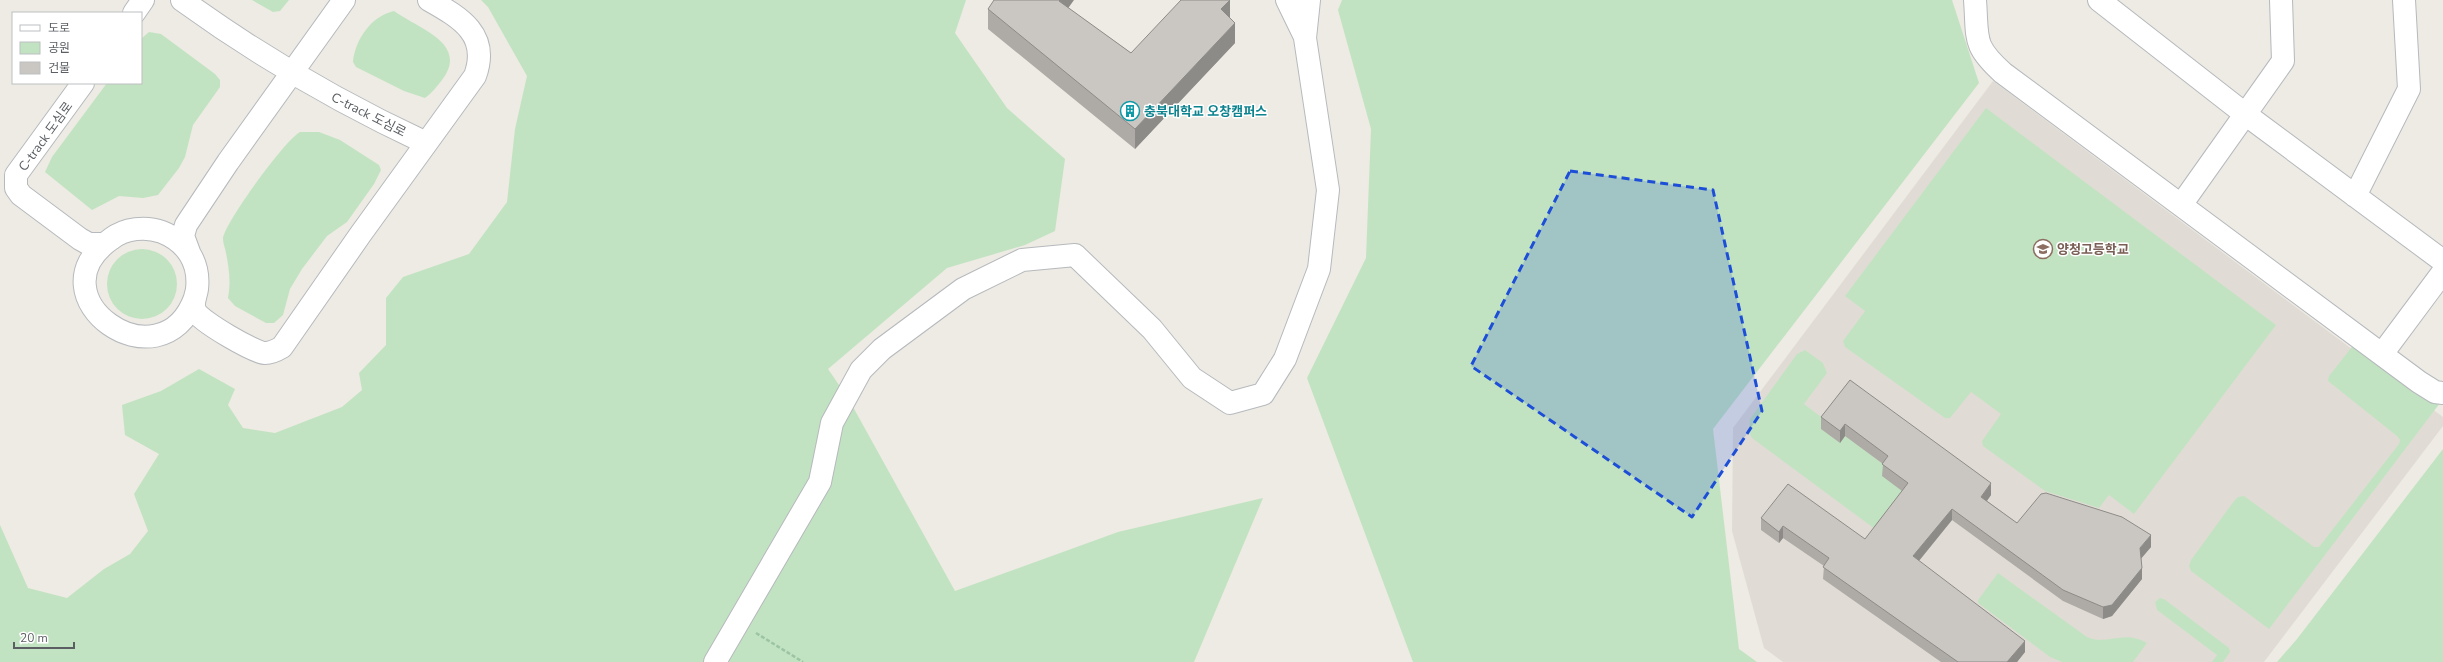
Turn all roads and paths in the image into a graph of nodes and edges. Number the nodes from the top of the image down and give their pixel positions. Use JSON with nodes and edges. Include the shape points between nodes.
{"nodes":[{"id":1,"x":143,"y":0,"type":"edge"},
{"id":2,"x":182,"y":0,"type":"edge"},
{"id":3,"x":344,"y":0,"type":"edge"},
{"id":4,"x":429,"y":0,"type":"edge"},
{"id":5,"x":1287,"y":0,"type":"edge"},
{"id":6,"x":1309,"y":0,"type":"edge"},
{"id":7,"x":1975,"y":0,"type":"edge"},
{"id":8,"x":2099,"y":0,"type":"edge"},
{"id":9,"x":2281,"y":0,"type":"edge"},
{"id":10,"x":2404,"y":0,"type":"edge"},
{"id":11,"x":135,"y":12,"type":"edge"},
{"id":12,"x":1305,"y":38,"type":"junction"},
{"id":13,"x":293,"y":72,"type":"junction"},
{"id":14,"x":82,"y":84,"type":"edge"},
{"id":15,"x":2245,"y":114,"type":"junction"},
{"id":16,"x":426,"y":143,"type":"junction"},
{"id":17,"x":2355,"y":196,"type":"junction"},
{"id":18,"x":2181,"y":205,"type":"junction"},
{"id":19,"x":189,"y":219,"type":"junction"},
{"id":20,"x":159,"y":231,"type":"junction"},
{"id":21,"x":98,"y":252,"type":"junction"},
{"id":22,"x":189,"y":252,"type":"junction"},
{"id":23,"x":2443,"y":261,"type":"edge"},
{"id":24,"x":2443,"y":272,"type":"edge"},
{"id":25,"x":194,"y":298,"type":"junction"},
{"id":26,"x":178,"y":323,"type":"junction"},
{"id":27,"x":209,"y":324,"type":"junction"},
{"id":28,"x":2382,"y":354,"type":"junction"},
{"id":29,"x":2443,"y":393,"type":"edge"},
{"id":30,"x":738,"y":623,"type":"junction"},
{"id":31,"x":715,"y":662,"type":"edge"},
{"id":32,"x":803,"y":662,"type":"edge"}],
"edges":[{"from":1,"to":11,"type":"street"},
{"from":2,"to":13,"type":"street","name":"C-track 도심로","via":[[239,40]]},
{"from":3,"to":13,"type":"street"},
{"from":4,"to":16,"type":"street","via":[[456,16],[468,27],[476,39],[480,53],[479,65],[471,83]]},
{"from":5,"to":12,"type":"street"},
{"from":6,"to":12,"type":"street"},
{"from":7,"to":18,"type":"street","via":[[1978,46],[1986,57]]},
{"from":8,"to":15,"type":"street"},
{"from":9,"to":15,"type":"street","via":[[2282,61]]},
{"from":10,"to":17,"type":"street","via":[[2410,90]]},
{"from":12,"to":30,"type":"street","via":[[1328,190],[1323,237],[1319,269],[1284,359],[1263,394],[1230,403],[1192,378],[1152,329],[1074,255],[1022,260],[964,289],[882,349],[861,370],[832,423],[820,482]]},
{"from":13,"to":16,"type":"street","name":"C-track 도심로","via":[[334,97]]},
{"from":13,"to":19,"type":"street"},
{"from":14,"to":21,"type":"street","name":"C-track 도심로","via":[[16,175],[15,182],[21,195]]},
{"from":15,"to":17,"type":"street"},
{"from":15,"to":18,"type":"street"},
{"from":16,"to":27,"type":"street","via":[[288,341],[277,350],[266,353]]},
{"from":17,"to":23,"type":"street"},
{"from":18,"to":28,"type":"street"},
{"from":19,"to":20,"type":"street","via":[[177,229]]},
{"from":19,"to":22,"type":"street","via":[[183,236]]},
{"from":20,"to":21,"type":"street","via":[[128,230]]},
{"from":20,"to":22,"type":"street","via":[[174,237]]},
{"from":21,"to":26,"type":"street","via":[[86,278],[88,299],[92,308],[109,326],[128,335],[139,336],[160,333]]},
{"from":22,"to":25,"type":"street","via":[[197,272]]},
{"from":24,"to":28,"type":"street"},
{"from":25,"to":26,"type":"street","via":[[188,312]]},
{"from":25,"to":27,"type":"street","via":[[196,313]]},
{"from":26,"to":27,"type":"street","via":[[190,319]]},
{"from":28,"to":29,"type":"street","via":[[2435,392]]},
{"from":30,"to":31,"type":"street"},
{"from":30,"to":32,"type":"path"}]}
